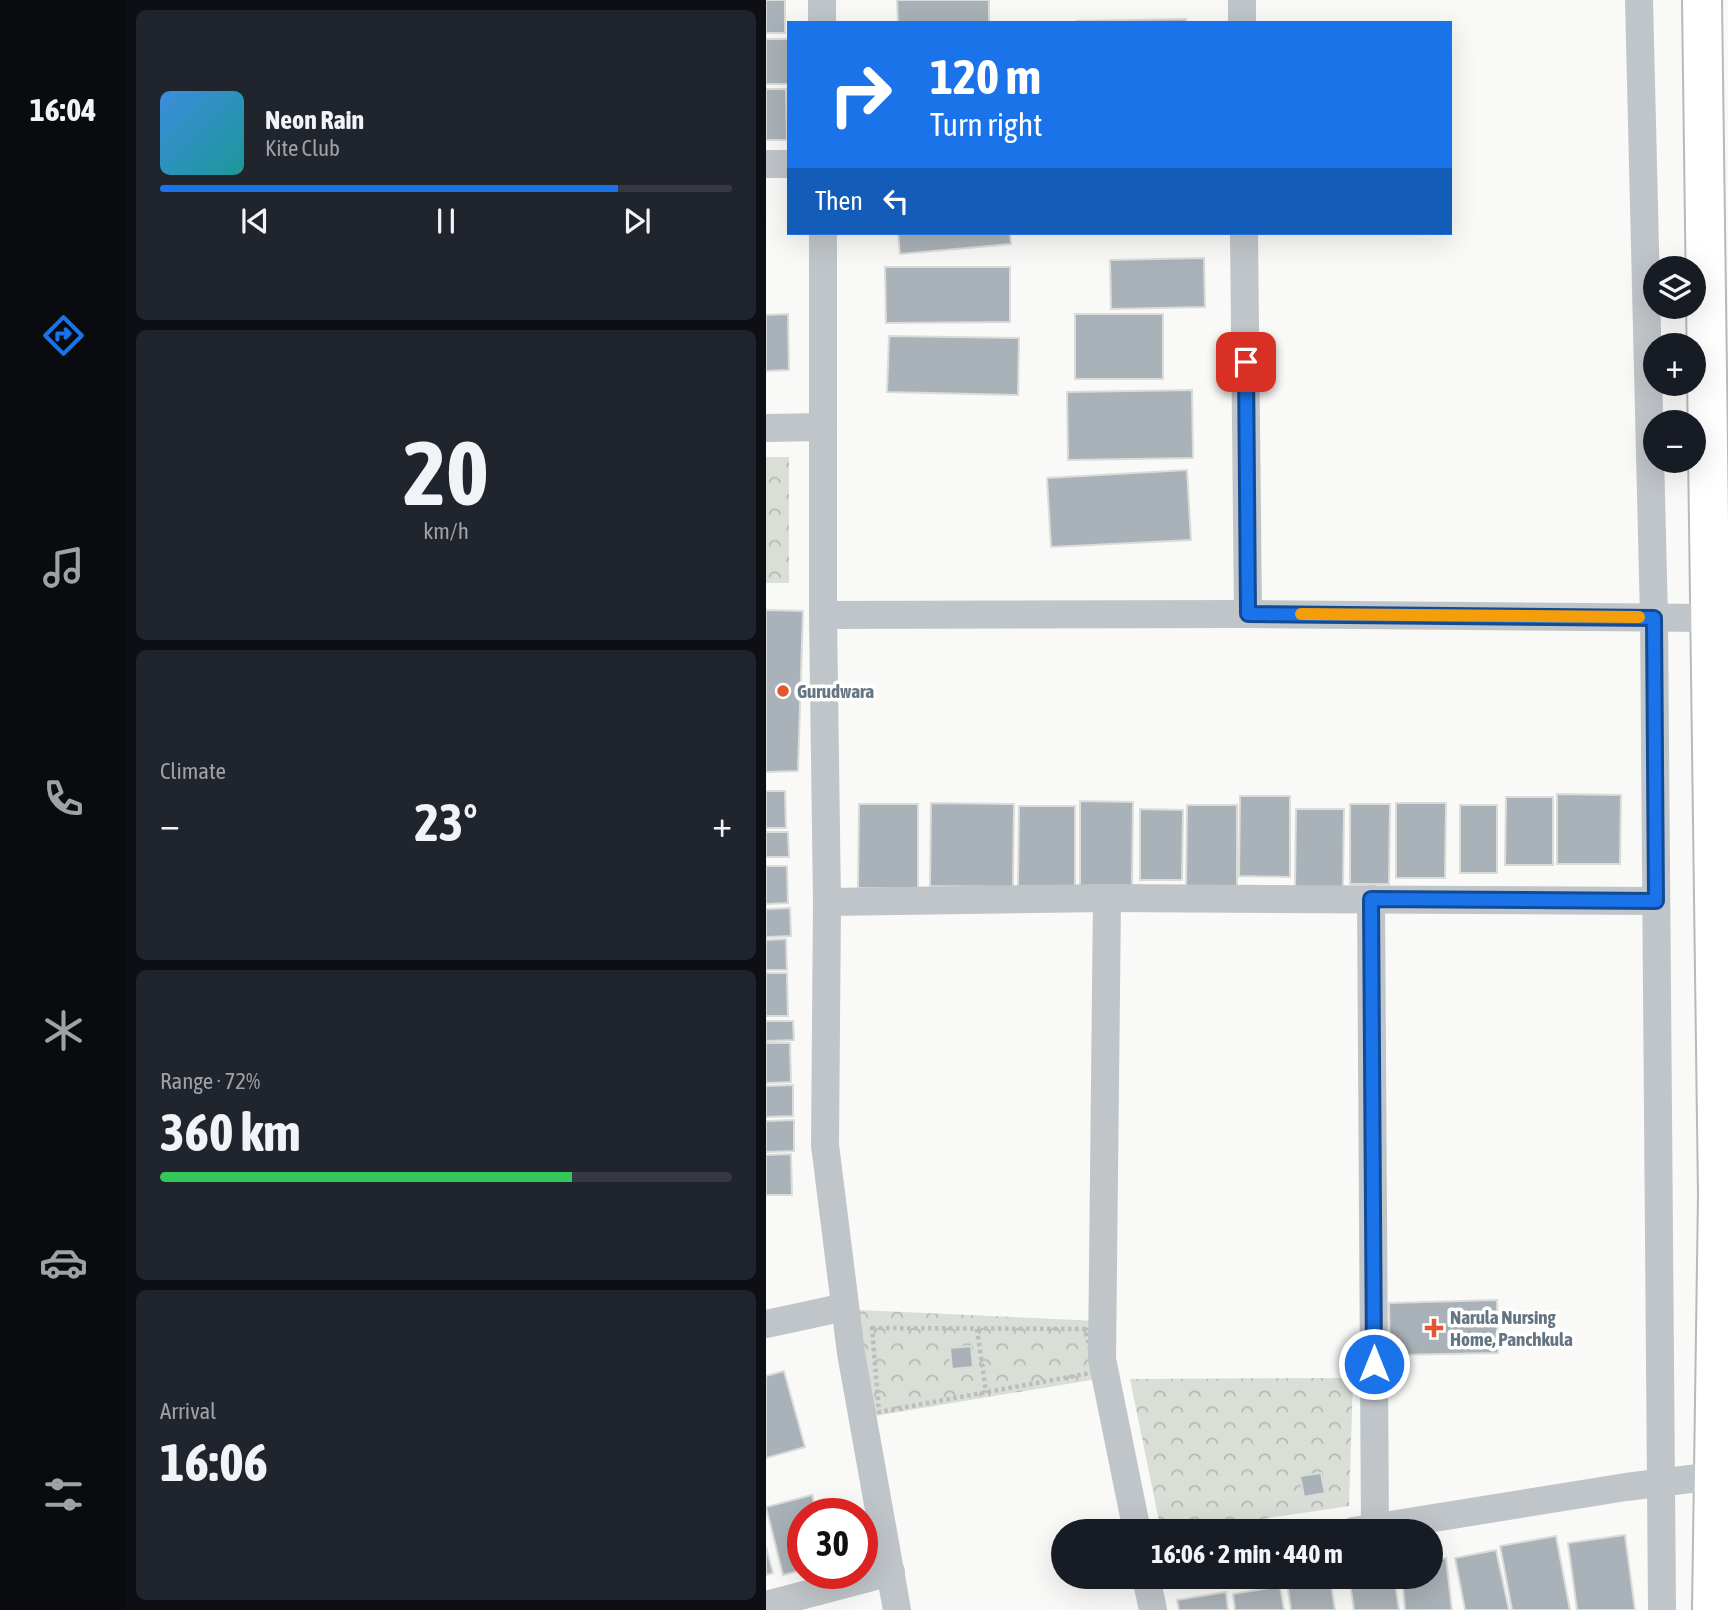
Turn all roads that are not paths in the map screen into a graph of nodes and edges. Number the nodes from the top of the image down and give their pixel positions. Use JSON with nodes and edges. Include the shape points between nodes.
{"nodes":[{"id":1,"x":822,"y":0,"type":"edge"},
{"id":2,"x":1242,"y":0,"type":"edge"},
{"id":3,"x":1639,"y":0,"type":"edge"},
{"id":4,"x":1702,"y":0,"type":"edge"},
{"id":5,"x":822,"y":21,"type":"edge"},
{"id":6,"x":1242,"y":21,"type":"edge"},
{"id":7,"x":766,"y":164,"type":"edge"},
{"id":8,"x":787,"y":164,"type":"edge"},
{"id":9,"x":823,"y":235,"type":"edge"},
{"id":10,"x":1244,"y":235,"type":"edge"},
{"id":11,"x":1717,"y":403,"type":"edge"},
{"id":12,"x":822,"y":427,"type":"junction"},
{"id":13,"x":766,"y":428,"type":"edge"},
{"id":14,"x":1718,"y":450,"type":"edge"},
{"id":15,"x":1248,"y":614,"type":"junction"},
{"id":16,"x":823,"y":615,"type":"junction"},
{"id":17,"x":1654,"y":618,"type":"junction"},
{"id":18,"x":1717,"y":619,"type":"edge"},
{"id":19,"x":1107,"y":898,"type":"junction"},
{"id":20,"x":1371,"y":899,"type":"junction"},
{"id":21,"x":1656,"y":901,"type":"junction"},
{"id":22,"x":827,"y":902,"type":"junction"},
{"id":23,"x":845,"y":1307,"type":"junction"},
{"id":24,"x":766,"y":1324,"type":"edge"},
{"id":25,"x":1714,"y":1476,"type":"junction"},
{"id":26,"x":1661,"y":1482,"type":"junction"},
{"id":27,"x":1135,"y":1519,"type":"edge"},
{"id":28,"x":1364,"y":1519,"type":"edge"},
{"id":29,"x":1427,"y":1519,"type":"edge"},
{"id":30,"x":891,"y":1572,"type":"junction"},
{"id":31,"x":1149,"y":1589,"type":"edge"},
{"id":32,"x":766,"y":1605,"type":"edge"},
{"id":33,"x":897,"y":1610,"type":"edge"},
{"id":34,"x":1153,"y":1610,"type":"edge"},
{"id":35,"x":1662,"y":1610,"type":"edge"},
{"id":36,"x":1712,"y":1610,"type":"edge"}],
"edges":[{"from":1,"to":5,"type":"street"},
{"from":2,"to":6,"type":"street"},
{"from":3,"to":17,"type":"street"},
{"from":4,"to":11,"type":"street"},
{"from":7,"to":8,"type":"street"},
{"from":9,"to":12,"type":"street"},
{"from":10,"to":15,"type":"street"},
{"from":11,"to":14,"type":"street"},
{"from":12,"to":13,"type":"street"},
{"from":12,"to":16,"type":"street"},
{"from":14,"to":18,"type":"street"},
{"from":15,"to":16,"type":"street"},
{"from":15,"to":17,"type":"street"},
{"from":16,"to":22,"type":"street"},
{"from":17,"to":18,"type":"street"},
{"from":17,"to":21,"type":"street"},
{"from":18,"to":25,"type":"street"},
{"from":19,"to":20,"type":"street"},
{"from":19,"to":22,"type":"street"},
{"from":19,"to":27,"type":"street","via":[[1102,1359]]},
{"from":20,"to":21,"type":"street"},
{"from":20,"to":28,"type":"street"},
{"from":21,"to":26,"type":"street"},
{"from":22,"to":23,"type":"street","via":[[825,1144]]},
{"from":23,"to":24,"type":"street"},
{"from":23,"to":30,"type":"street"},
{"from":25,"to":26,"type":"street"},
{"from":25,"to":36,"type":"street"},
{"from":26,"to":29,"type":"street"},
{"from":26,"to":35,"type":"street"},
{"from":30,"to":32,"type":"street"},
{"from":30,"to":33,"type":"street"},
{"from":31,"to":34,"type":"street"}]}
